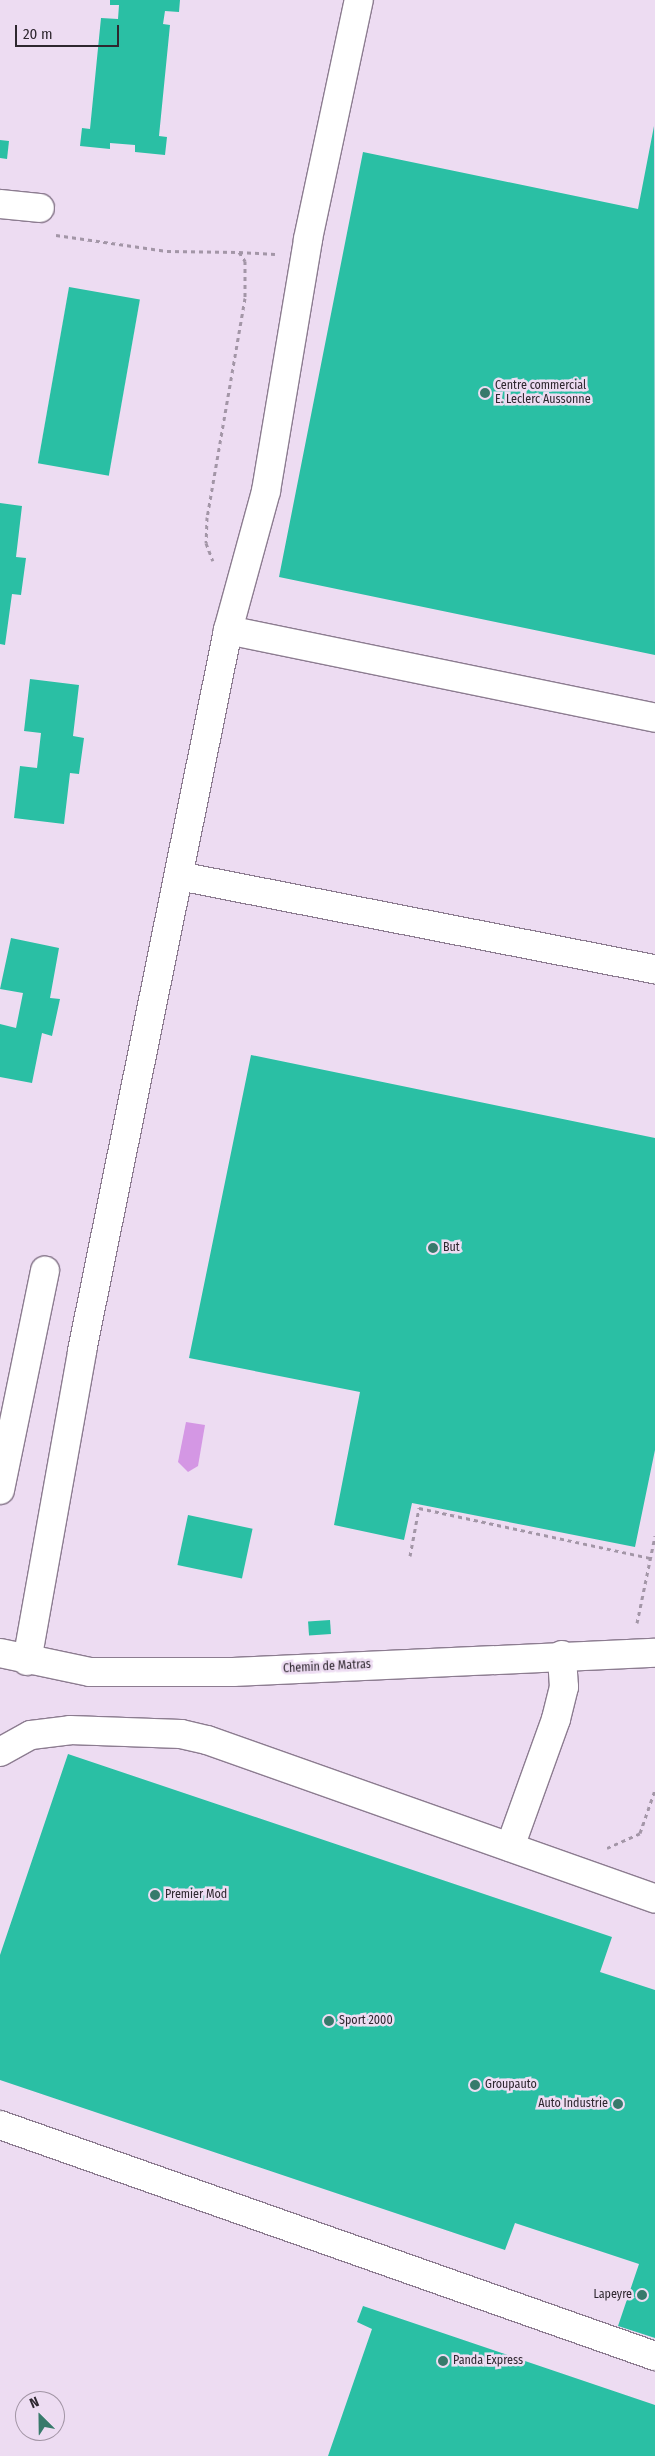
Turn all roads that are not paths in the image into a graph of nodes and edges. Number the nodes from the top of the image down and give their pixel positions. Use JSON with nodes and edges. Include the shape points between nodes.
{"nodes":[{"id":1,"x":360,"y":0,"type":"edge"},
{"id":2,"x":0,"y":204,"type":"edge"},
{"id":3,"x":40,"y":208,"type":"road end"},
{"id":4,"x":228,"y":630,"type":"junction"},
{"id":5,"x":655,"y":718,"type":"edge"},
{"id":6,"x":179,"y":876,"type":"junction"},
{"id":7,"x":655,"y":969,"type":"edge"},
{"id":8,"x":45,"y":1271,"type":"dead end"},
{"id":9,"x":0,"y":1490,"type":"edge"},
{"id":10,"x":0,"y":1653,"type":"edge"},
{"id":11,"x":655,"y":1653,"type":"edge"},
{"id":12,"x":562,"y":1655,"type":"junction"},
{"id":13,"x":27,"y":1661,"type":"junction"},
{"id":14,"x":0,"y":1752,"type":"edge"},
{"id":15,"x":510,"y":1847,"type":"junction"},
{"id":16,"x":655,"y":1899,"type":"edge"},
{"id":17,"x":0,"y":2125,"type":"edge"},
{"id":18,"x":655,"y":2356,"type":"edge"}],
"edges":[{"from":1,"to":4,"type":"street","via":[[308,239],[266,491]]},
{"from":2,"to":3,"type":"street"},
{"from":4,"to":5,"type":"street"},
{"from":4,"to":6,"type":"street"},
{"from":6,"to":7,"type":"street"},
{"from":6,"to":13,"type":"street","via":[[82,1351]]},
{"from":8,"to":9,"type":"street"},
{"from":10,"to":13,"type":"street","name":"Chemin de Matras"},
{"from":11,"to":12,"type":"street","name":"Chemin de Matras"},
{"from":12,"to":13,"type":"street","name":"Chemin de Matras","via":[[233,1672],[90,1672]]},
{"from":12,"to":15,"type":"street","via":[[564,1687],[556,1719]]},
{"from":14,"to":15,"type":"street","via":[[31,1735],[49,1732],[181,1734]]},
{"from":15,"to":16,"type":"street"},
{"from":17,"to":18,"type":"street"}]}
